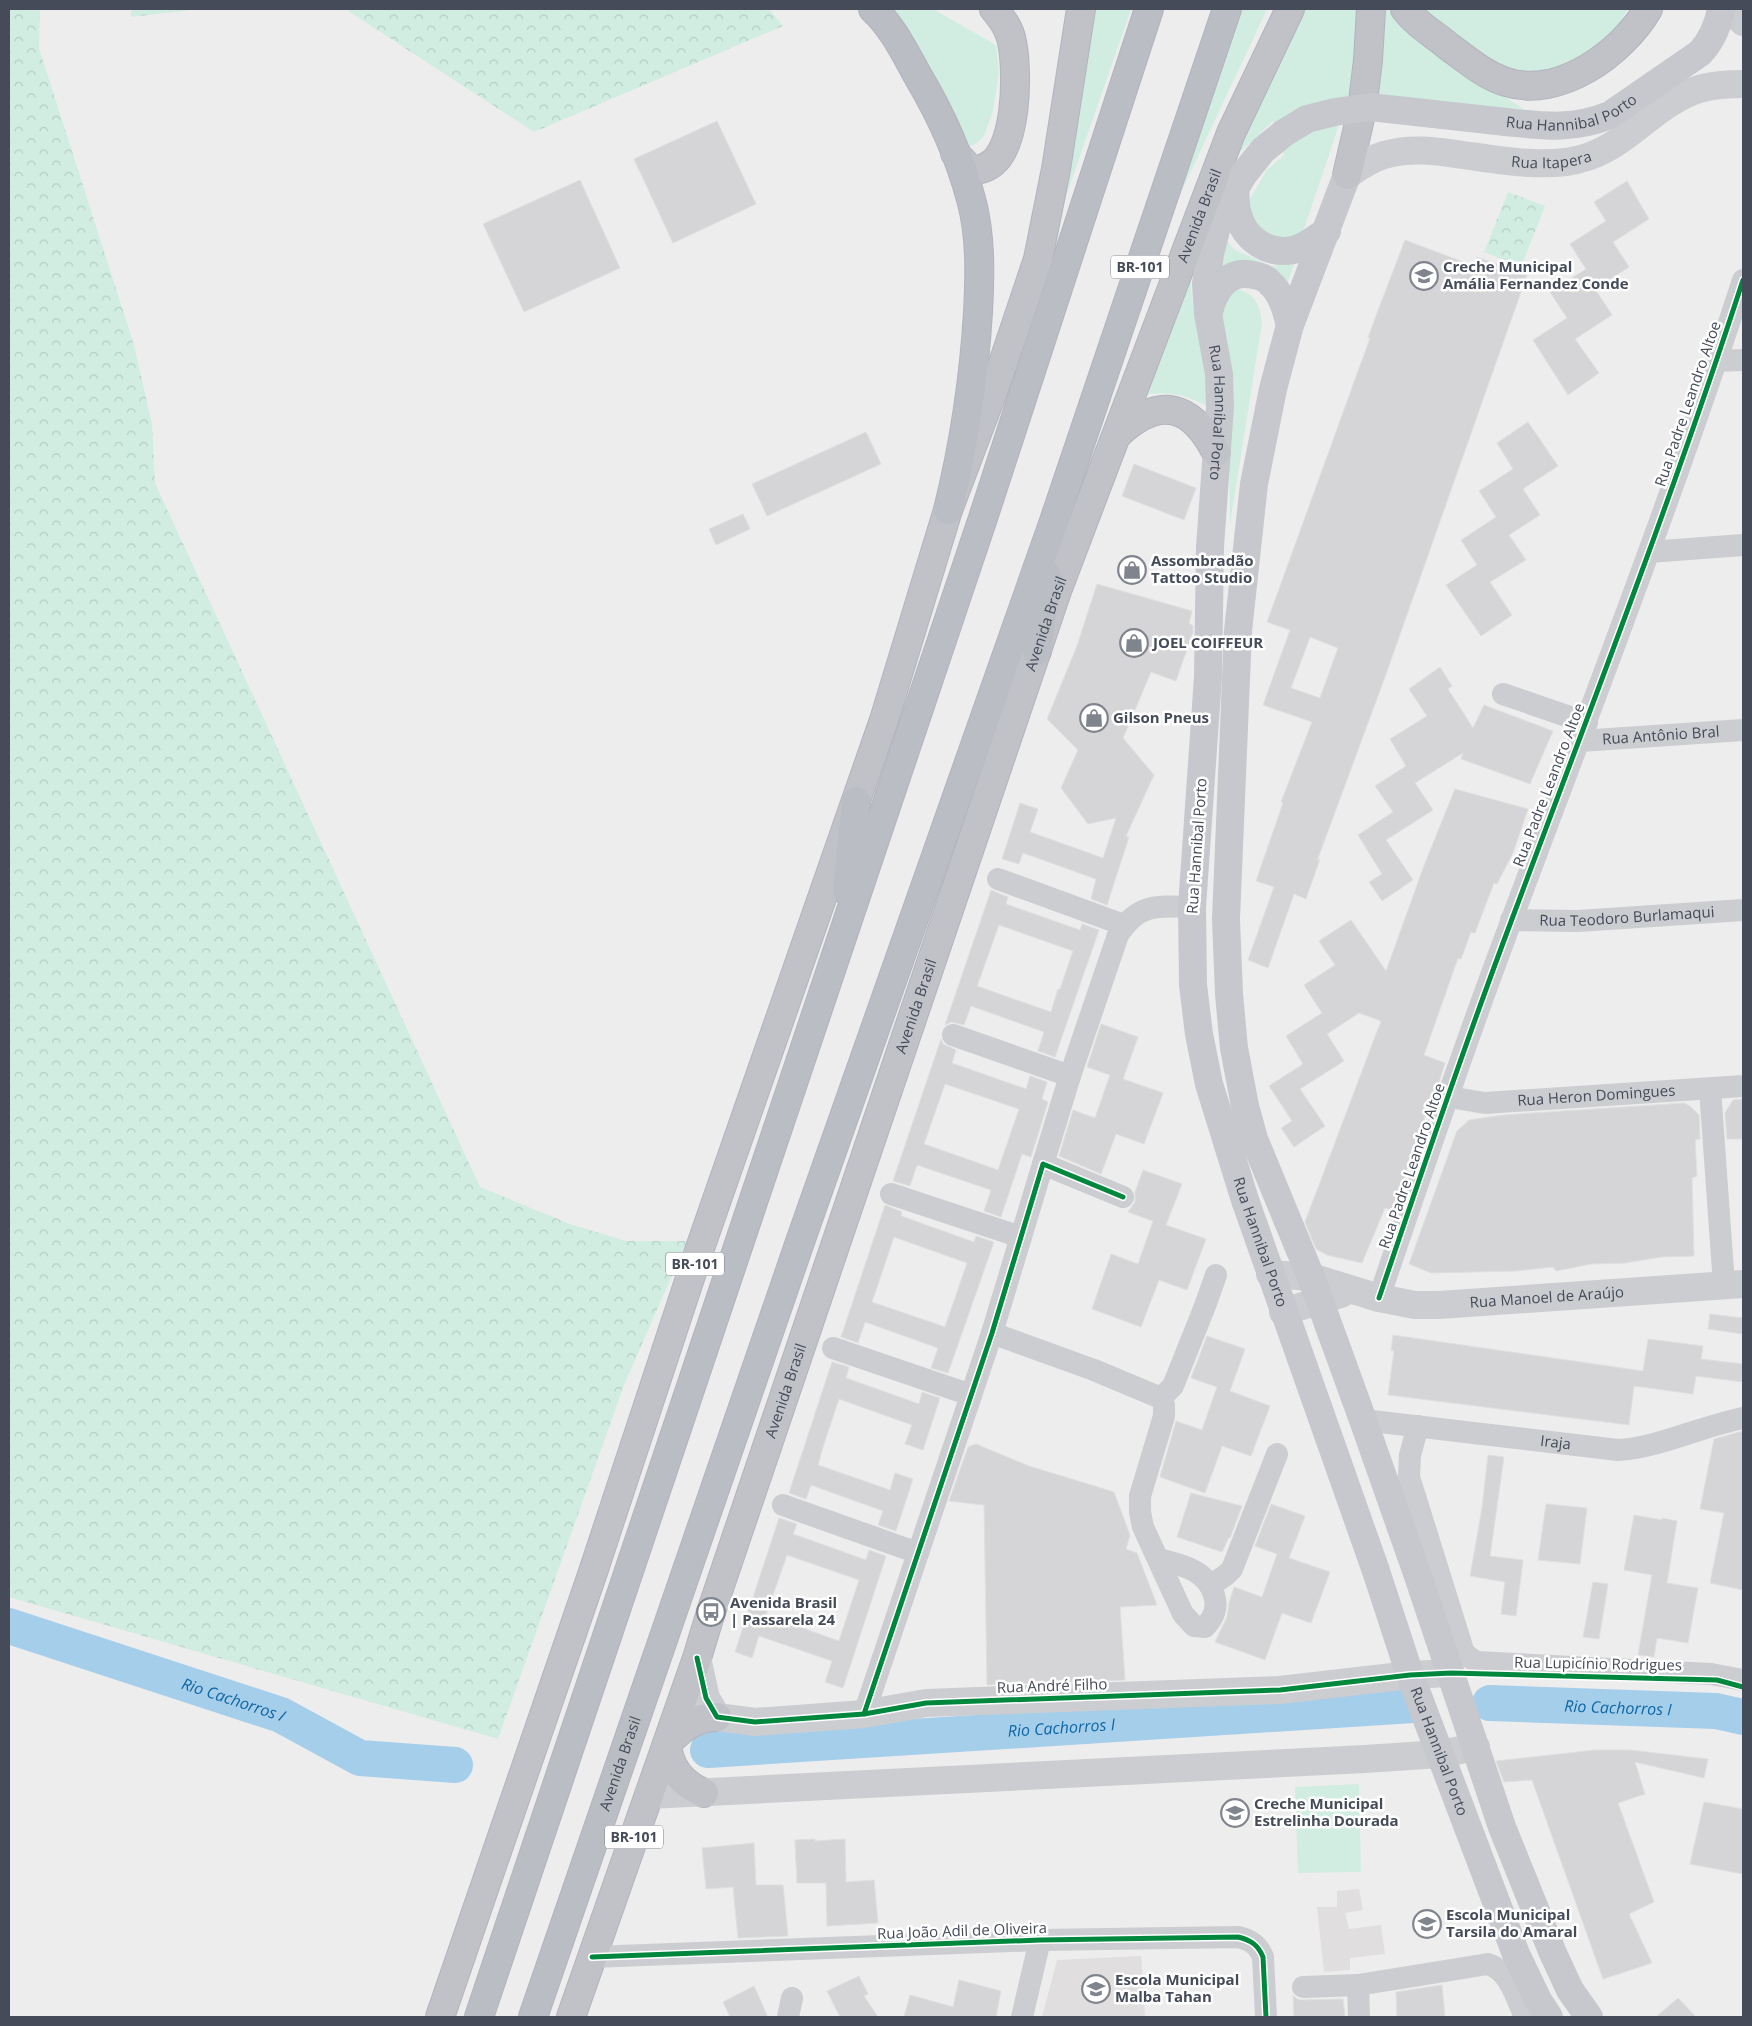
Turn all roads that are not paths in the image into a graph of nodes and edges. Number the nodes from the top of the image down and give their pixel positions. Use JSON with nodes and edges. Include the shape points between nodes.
{"nodes":[{"id":1,"x":873,"y":9,"type":"edge"},
{"id":2,"x":994,"y":9,"type":"edge"},
{"id":3,"x":1080,"y":9,"type":"edge"},
{"id":4,"x":1149,"y":9,"type":"edge"},
{"id":5,"x":1226,"y":9,"type":"edge"},
{"id":6,"x":1290,"y":9,"type":"edge"},
{"id":7,"x":1371,"y":9,"type":"edge"},
{"id":8,"x":1405,"y":9,"type":"edge"},
{"id":9,"x":1648,"y":9,"type":"edge"},
{"id":10,"x":1721,"y":9,"type":"edge"},
{"id":11,"x":1729,"y":9,"type":"edge"},
{"id":12,"x":1743,"y":22,"type":"edge"},
{"id":13,"x":1743,"y":84,"type":"edge"},
{"id":14,"x":955,"y":153,"type":"junction"},
{"id":15,"x":1347,"y":175,"type":"junction"},
{"id":16,"x":1239,"y":181,"type":"junction"},
{"id":17,"x":1327,"y":231,"type":"junction"},
{"id":18,"x":1743,"y":280,"type":"edge"},
{"id":19,"x":1208,"y":314,"type":"junction"},
{"id":20,"x":1290,"y":324,"type":"junction"},
{"id":21,"x":1743,"y":360,"type":"edge"},
{"id":22,"x":1717,"y":361,"type":"junction"},
{"id":23,"x":1119,"y":433,"type":"junction"},
{"id":24,"x":1216,"y":452,"type":"junction"},
{"id":25,"x":948,"y":510,"type":"junction"},
{"id":26,"x":1053,"y":524,"type":"junction"},
{"id":27,"x":1743,"y":545,"type":"edge"},
{"id":28,"x":1210,"y":547,"type":"junction"},
{"id":29,"x":1649,"y":552,"type":"junction"},
{"id":30,"x":1238,"y":631,"type":"junction"},
{"id":31,"x":1037,"y":651,"type":"junction"},
{"id":32,"x":1503,"y":694,"type":"dead end"},
{"id":33,"x":1743,"y":730,"type":"edge"},
{"id":34,"x":1583,"y":732,"type":"junction"},
{"id":35,"x":856,"y":801,"type":"junction"},
{"id":36,"x":998,"y":879,"type":"dead end"},
{"id":37,"x":1192,"y":907,"type":"junction"},
{"id":38,"x":1743,"y":910,"type":"edge"},
{"id":39,"x":1511,"y":920,"type":"junction"},
{"id":40,"x":1124,"y":925,"type":"junction"},
{"id":41,"x":842,"y":941,"type":"junction"},
{"id":42,"x":953,"y":1035,"type":"dead end"},
{"id":43,"x":1070,"y":1076,"type":"junction"},
{"id":44,"x":1743,"y":1086,"type":"edge"},
{"id":45,"x":1710,"y":1089,"type":"junction"},
{"id":46,"x":1449,"y":1097,"type":"junction"},
{"id":47,"x":1043,"y":1164,"type":"junction"},
{"id":48,"x":891,"y":1194,"type":"dead end"},
{"id":49,"x":1123,"y":1197,"type":"dead end"},
{"id":50,"x":1021,"y":1237,"type":"junction"},
{"id":51,"x":1216,"y":1274,"type":"dead end"},
{"id":52,"x":1270,"y":1274,"type":"junction"},
{"id":53,"x":1734,"y":1285,"type":"edge"},
{"id":54,"x":1314,"y":1289,"type":"junction"},
{"id":55,"x":1379,"y":1298,"type":"junction"},
{"id":56,"x":1283,"y":1312,"type":"junction"},
{"id":57,"x":992,"y":1333,"type":"junction"},
{"id":58,"x":833,"y":1348,"type":"dead end"},
{"id":59,"x":971,"y":1395,"type":"junction"},
{"id":60,"x":1161,"y":1398,"type":"junction"},
{"id":61,"x":1743,"y":1418,"type":"edge"},
{"id":62,"x":1363,"y":1420,"type":"junction"},
{"id":63,"x":1418,"y":1426,"type":"junction"},
{"id":64,"x":1277,"y":1454,"type":"dead end"},
{"id":65,"x":783,"y":1505,"type":"dead end"},
{"id":66,"x":918,"y":1553,"type":"junction"},
{"id":67,"x":1158,"y":1558,"type":"junction"},
{"id":68,"x":1211,"y":1585,"type":"junction"},
{"id":69,"x":697,"y":1658,"type":"junction"},
{"id":70,"x":1451,"y":1673,"type":"junction"},
{"id":71,"x":1410,"y":1675,"type":"junction"},
{"id":72,"x":1743,"y":1680,"type":"edge"},
{"id":73,"x":1743,"y":1687,"type":"edge"},
{"id":74,"x":864,"y":1714,"type":"junction"},
{"id":75,"x":712,"y":1717,"type":"junction"},
{"id":76,"x":667,"y":1744,"type":"junction"},
{"id":77,"x":1476,"y":1748,"type":"junction"},
{"id":78,"x":1440,"y":1754,"type":"junction"},
{"id":79,"x":704,"y":1793,"type":"junction"},
{"id":80,"x":650,"y":1795,"type":"junction"},
{"id":81,"x":528,"y":1872,"type":"junction"},
{"id":82,"x":1040,"y":1940,"type":"junction"},
{"id":83,"x":592,"y":1957,"type":"junction"},
{"id":84,"x":1358,"y":1985,"type":"junction"},
{"id":85,"x":1303,"y":1987,"type":"dead end"},
{"id":86,"x":440,"y":2017,"type":"edge"},
{"id":87,"x":467,"y":2017,"type":"edge"},
{"id":88,"x":479,"y":2017,"type":"edge"},
{"id":89,"x":533,"y":2017,"type":"edge"},
{"id":90,"x":572,"y":2017,"type":"edge"},
{"id":91,"x":1022,"y":2017,"type":"edge"},
{"id":92,"x":1266,"y":2017,"type":"edge"},
{"id":93,"x":1359,"y":2017,"type":"edge"},
{"id":94,"x":1525,"y":2017,"type":"edge"},
{"id":95,"x":1549,"y":2017,"type":"edge"},
{"id":96,"x":1589,"y":2017,"type":"edge"}],
"edges":[{"from":1,"to":14,"type":"highway","via":[[900,45],[929,96]]},
{"from":2,"to":14,"type":"highway","via":[[1005,22],[1012,41],[1013,121],[1001,155],[991,165],[978,170],[969,167]]},
{"from":3,"to":25,"type":"highway","number":"BR-101","via":[[1056,169],[1038,259],[998,378]]},
{"from":4,"to":41,"type":"highway","number":"BR-101"},
{"from":5,"to":26,"type":"highway","name":"Avenida Brasil","number":"BR-101"},
{"from":6,"to":23,"type":"highway","name":"Avenida Brasil","number":"BR-101","via":[[1231,132]]},
{"from":7,"to":15,"type":"highway","via":[[1362,110]]},
{"from":8,"to":9,"type":"highway","via":[[1421,25],[1486,73],[1506,82],[1528,86],[1569,77],[1602,60],[1625,41]]},
{"from":10,"to":16,"type":"main road","name":"Rua Hannibal Porto","bridge":true,"via":[[1716,31],[1700,52],[1610,115],[1595,121],[1560,127],[1370,107],[1336,112],[1307,119],[1284,133],[1263,150]]},
{"from":11,"to":12,"type":"street"},
{"from":13,"to":15,"type":"street","name":"Rua Itapera","via":[[1690,92],[1665,106],[1627,136],[1588,157],[1566,162],[1512,162],[1430,150],[1408,151],[1384,155]]},
{"from":14,"to":25,"type":"highway","via":[[972,200],[980,281],[971,397]]},
{"from":15,"to":17,"type":"main road","name":"Rua Hannibal Porto"},
{"from":16,"to":17,"type":"main road","via":[[1237,213],[1252,239],[1265,248],[1295,250]]},
{"from":16,"to":19,"type":"main road","name":"Rua Hannibal Porto","via":[[1216,230],[1210,254],[1206,284]]},
{"from":17,"to":20,"type":"main road","name":"Rua Hannibal Porto"},
{"from":18,"to":22,"type":"street","name":"Rua Padre Leandro Altoe"},
{"from":19,"to":20,"type":"main road","via":[[1220,286],[1230,277],[1246,273],[1270,282],[1284,303]]},
{"from":19,"to":24,"type":"main road","name":"Rua Hannibal Porto","via":[[1219,374]]},
{"from":20,"to":30,"type":"main road","name":"Rua Hannibal Porto","via":[[1254,484]]},
{"from":21,"to":22,"type":"street"},
{"from":22,"to":29,"type":"street","name":"Rua Padre Leandro Altoe"},
{"from":23,"to":24,"type":"highway","via":[[1142,416],[1170,410],[1197,423]]},
{"from":23,"to":31,"type":"highway","name":"Avenida Brasil","number":"BR-101"},
{"from":24,"to":28,"type":"main road","name":"Rua Hannibal Porto"},
{"from":25,"to":35,"type":"highway","number":"BR-101"},
{"from":26,"to":31,"type":"highway"},
{"from":26,"to":89,"type":"highway","name":"Avenida Brasil","number":"BR-101","via":[[801,1239]]},
{"from":27,"to":29,"type":"street"},
{"from":28,"to":30,"type":"main road","via":[[1234,551],[1240,558]]},
{"from":28,"to":37,"type":"main road","name":"Rua Hannibal Porto","via":[[1208,676]]},
{"from":29,"to":34,"type":"street","name":"Rua Padre Leandro Altoe"},
{"from":30,"to":54,"type":"main road","name":"Rua Hannibal Porto","via":[[1226,919],[1234,1048],[1254,1139]]},
{"from":31,"to":69,"type":"highway","name":"Avenida Brasil","number":"BR-101"},
{"from":32,"to":34,"type":"street"},
{"from":33,"to":34,"type":"street","name":"Rua Antônio Bral"},
{"from":34,"to":39,"type":"street","name":"Rua Padre Leandro Altoe"},
{"from":35,"to":41,"type":"highway"},
{"from":35,"to":86,"type":"highway","number":"BR-101","via":[[699,1251]]},
{"from":36,"to":40,"type":"street"},
{"from":37,"to":40,"type":"street","via":[[1152,907],[1131,916]]},
{"from":37,"to":52,"type":"main road","name":"Rua Hannibal Porto","via":[[1193,985],[1209,1084]]},
{"from":38,"to":39,"type":"street","name":"Rua Teodoro Burlamaqui","via":[[1578,921]]},
{"from":39,"to":46,"type":"street","name":"Rua Padre Leandro Altoe"},
{"from":40,"to":43,"type":"street"},
{"from":41,"to":81,"type":"highway","number":"BR-101"},
{"from":42,"to":43,"type":"street"},
{"from":43,"to":47,"type":"street"},
{"from":44,"to":45,"type":"street","name":"Rua Heron Domingues"},
{"from":45,"to":46,"type":"street","name":"Rua Heron Domingues","via":[[1485,1102]]},
{"from":45,"to":53,"type":"street"},
{"from":46,"to":55,"type":"street","name":"Rua Padre Leandro Altoe"},
{"from":47,"to":49,"type":"street"},
{"from":47,"to":50,"type":"street"},
{"from":48,"to":50,"type":"street"},
{"from":50,"to":57,"type":"street"},
{"from":51,"to":60,"type":"street","via":[[1173,1386]]},
{"from":52,"to":54,"type":"street","name":"Rua Manoel de Araújo"},
{"from":52,"to":56,"type":"main road","name":"Rua Hannibal Porto"},
{"from":53,"to":55,"type":"street","name":"Rua Manoel de Araújo","via":[[1464,1304],[1415,1305]]},
{"from":54,"to":55,"type":"street","name":"Rua Manoel de Araújo","via":[[1352,1291]]},
{"from":54,"to":56,"type":"street"},
{"from":54,"to":62,"type":"main road","name":"Rua Hannibal Porto"},
{"from":56,"to":71,"type":"main road","name":"Rua Hannibal Porto"},
{"from":57,"to":59,"type":"street"},
{"from":57,"to":60,"type":"street"},
{"from":58,"to":59,"type":"street"},
{"from":59,"to":66,"type":"street"},
{"from":60,"to":67,"type":"street","via":[[1164,1416],[1140,1496],[1143,1527]]},
{"from":61,"to":63,"type":"street","name":"Iraja","via":[[1640,1447],[1618,1450]]},
{"from":62,"to":63,"type":"street","name":"Iraja"},
{"from":62,"to":70,"type":"main road","name":"Rua Hannibal Porto"},
{"from":63,"to":72,"type":"street","via":[[1410,1455],[1409,1477],[1464,1653],[1469,1658],[1476,1662],[1711,1674]]},
{"from":64,"to":68,"type":"street","via":[[1232,1569]]},
{"from":65,"to":66,"type":"street"},
{"from":66,"to":74,"type":"street"},
{"from":67,"to":68,"type":"street","via":[[1190,1568]]},
{"from":67,"to":68,"type":"street","via":[[1183,1614],[1194,1626],[1204,1627],[1213,1618],[1216,1602]]},
{"from":69,"to":75,"type":"street"},
{"from":69,"to":76,"type":"highway","name":"Avenida Brasil","number":"BR-101"},
{"from":70,"to":71,"type":"street","name":"Rua André Filho"},
{"from":70,"to":73,"type":"street","name":"Rua Lupicínio Rodrigues","via":[[1716,1680]]},
{"from":70,"to":77,"type":"main road","name":"Rua Hannibal Porto"},
{"from":71,"to":74,"type":"street","name":"Rua André Filho","via":[[1280,1690],[926,1703]]},
{"from":71,"to":78,"type":"main road","name":"Rua Hannibal Porto"},
{"from":74,"to":75,"type":"street","name":"Rua André Filho","via":[[755,1722]]},
{"from":75,"to":76,"type":"highway","via":[[686,1726]]},
{"from":76,"to":79,"type":"highway","via":[[676,1773],[694,1789]]},
{"from":76,"to":80,"type":"highway","name":"Avenida Brasil","number":"BR-101"},
{"from":77,"to":78,"type":"street"},
{"from":77,"to":96,"type":"main road","name":"Rua Hannibal Porto","via":[[1502,1827],[1545,1936],[1570,1990]]},
{"from":78,"to":79,"type":"street"},
{"from":78,"to":95,"type":"main road","name":"Rua Hannibal Porto","via":[[1516,1954]]},
{"from":79,"to":80,"type":"street"},
{"from":80,"to":83,"type":"highway","name":"Avenida Brasil","number":"BR-101"},
{"from":81,"to":87,"type":"highway"},
{"from":81,"to":88,"type":"highway","number":"BR-101"},
{"from":82,"to":83,"type":"street","name":"Rua João Adil de Oliveira"},
{"from":82,"to":91,"type":"street","name":"Rua João Adil de Oliveira"},
{"from":82,"to":92,"type":"street","name":"Rua João Adil de Oliveira","via":[[1238,1937],[1248,1940],[1263,1957]]},
{"from":83,"to":90,"type":"highway","name":"Avenida Brasil","number":"BR-101"},
{"from":84,"to":85,"type":"street"},
{"from":84,"to":93,"type":"street"},
{"from":84,"to":94,"type":"street","via":[[1488,1964],[1506,1976]]}]}
